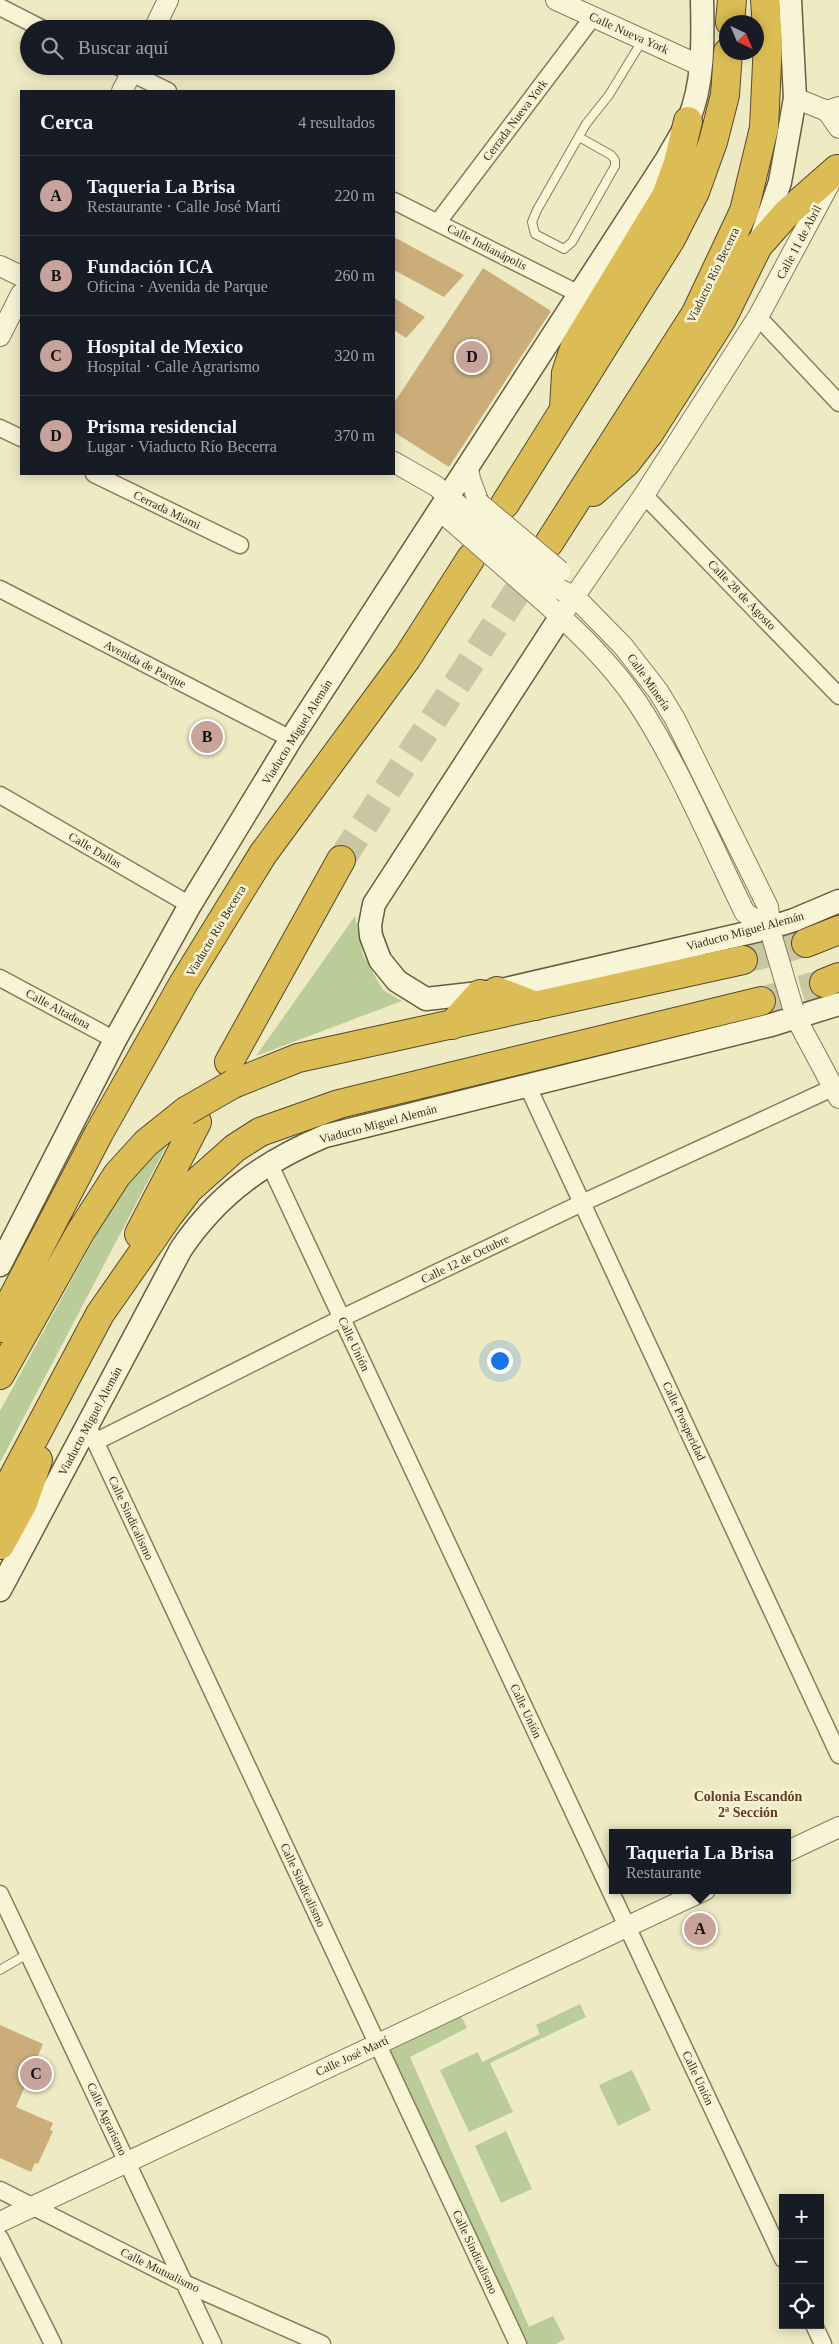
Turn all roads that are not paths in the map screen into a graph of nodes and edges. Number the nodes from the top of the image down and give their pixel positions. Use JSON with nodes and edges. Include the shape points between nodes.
{"nodes":[{"id":1,"x":168,"y":0,"type":"edge"},
{"id":2,"x":556,"y":0,"type":"edge"},
{"id":3,"x":702,"y":0,"type":"edge"},
{"id":4,"x":732,"y":0,"type":"edge"},
{"id":5,"x":765,"y":0,"type":"edge"},
{"id":6,"x":790,"y":0,"type":"edge"},
{"id":7,"x":0,"y":7,"type":"edge"},
{"id":8,"x":731,"y":15,"type":"edge"},
{"id":9,"x":593,"y":17,"type":"junction"},
{"id":10,"x":26,"y":20,"type":"edge"},
{"id":11,"x":158,"y":20,"type":"edge"},
{"id":12,"x":643,"y":39,"type":"junction"},
{"id":13,"x":728,"y":60,"type":"edge"},
{"id":14,"x":701,"y":66,"type":"junction"},
{"id":15,"x":126,"y":75,"type":"edge"},
{"id":16,"x":139,"y":75,"type":"edge"},
{"id":17,"x":122,"y":90,"type":"edge"},
{"id":18,"x":166,"y":90,"type":"edge"},
{"id":19,"x":795,"y":98,"type":"junction"},
{"id":20,"x":833,"y":109,"type":"edge"},
{"id":21,"x":688,"y":121,"type":"junction"},
{"id":22,"x":839,"y":128,"type":"edge"},
{"id":23,"x":578,"y":137,"type":"junction"},
{"id":24,"x":838,"y":169,"type":"edge"},
{"id":25,"x":395,"y":201,"type":"edge"},
{"id":26,"x":438,"y":222,"type":"junction"},
{"id":27,"x":758,"y":246,"type":"junction"},
{"id":28,"x":0,"y":266,"type":"edge"},
{"id":29,"x":20,"y":276,"type":"edge"},
{"id":30,"x":579,"y":294,"type":"junction"},
{"id":31,"x":20,"y":296,"type":"edge"},
{"id":32,"x":758,"y":317,"type":"junction"},
{"id":33,"x":0,"y":336,"type":"edge"},
{"id":34,"x":839,"y":403,"type":"edge"},
{"id":35,"x":564,"y":412,"type":"junction"},
{"id":36,"x":0,"y":428,"type":"edge"},
{"id":37,"x":20,"y":438,"type":"edge"},
{"id":38,"x":395,"y":463,"type":"edge"},
{"id":39,"x":468,"y":468,"type":"junction"},
{"id":40,"x":96,"y":475,"type":"edge"},
{"id":41,"x":644,"y":495,"type":"junction"},
{"id":42,"x":445,"y":504,"type":"junction"},
{"id":43,"x":570,"y":510,"type":"junction"},
{"id":44,"x":479,"y":513,"type":"junction"},
{"id":45,"x":549,"y":543,"type":"tunnel mouth"},
{"id":46,"x":240,"y":546,"type":"dead end"},
{"id":47,"x":471,"y":558,"type":"dead end"},
{"id":48,"x":591,"y":573,"type":"junction"},
{"id":49,"x":550,"y":585,"type":"junction"},
{"id":50,"x":0,"y":589,"type":"edge"},
{"id":51,"x":574,"y":597,"type":"junction"},
{"id":52,"x":561,"y":616,"type":"junction"},
{"id":53,"x":839,"y":696,"type":"edge"},
{"id":54,"x":290,"y":739,"type":"junction"},
{"id":55,"x":0,"y":795,"type":"edge"},
{"id":56,"x":341,"y":860,"type":"tunnel mouth"},
{"id":57,"x":839,"y":901,"type":"edge"},
{"id":58,"x":190,"y":905,"type":"junction"},
{"id":59,"x":839,"y":930,"type":"edge"},
{"id":60,"x":770,"y":932,"type":"junction"},
{"id":61,"x":806,"y":943,"type":"tunnel mouth"},
{"id":62,"x":743,"y":960,"type":"tunnel mouth"},
{"id":63,"x":0,"y":978,"type":"edge"},
{"id":64,"x":834,"y":988,"type":"edge"},
{"id":65,"x":488,"y":993,"type":"junction"},
{"id":66,"x":761,"y":1001,"type":"tunnel mouth"},
{"id":67,"x":536,"y":1006,"type":"junction"},
{"id":68,"x":795,"y":1013,"type":"junction"},
{"id":69,"x":452,"y":1025,"type":"junction"},
{"id":70,"x":115,"y":1040,"type":"junction"},
{"id":71,"x":231,"y":1073,"type":"junction"},
{"id":72,"x":528,"y":1086,"type":"junction"},
{"id":73,"x":837,"y":1090,"type":"edge"},
{"id":74,"x":192,"y":1116,"type":"junction"},
{"id":75,"x":269,"y":1163,"type":"junction"},
{"id":76,"x":582,"y":1203,"type":"junction"},
{"id":77,"x":0,"y":1265,"type":"edge"},
{"id":78,"x":100,"y":1314,"type":"junction"},
{"id":79,"x":342,"y":1318,"type":"junction"},
{"id":80,"x":0,"y":1328,"type":"edge"},
{"id":81,"x":0,"y":1375,"type":"edge"},
{"id":82,"x":49,"y":1412,"type":"junction"},
{"id":83,"x":91,"y":1434,"type":"junction"},
{"id":84,"x":0,"y":1502,"type":"edge"},
{"id":85,"x":0,"y":1545,"type":"edge"},
{"id":86,"x":0,"y":1590,"type":"edge"},
{"id":87,"x":839,"y":1755,"type":"edge"},
{"id":88,"x":839,"y":1827,"type":"edge"},
{"id":89,"x":791,"y":1850,"type":"edge"},
{"id":90,"x":609,"y":1889,"type":"edge"},
{"id":91,"x":0,"y":1894,"type":"edge"},
{"id":92,"x":612,"y":1894,"type":"edge"},
{"id":93,"x":697,"y":1894,"type":"edge"},
{"id":94,"x":627,"y":1927,"type":"junction"},
{"id":95,"x":29,"y":1954,"type":"junction"},
{"id":96,"x":0,"y":1970,"type":"edge"},
{"id":97,"x":377,"y":2044,"type":"junction"},
{"id":98,"x":127,"y":2162,"type":"junction"},
{"id":99,"x":0,"y":2190,"type":"edge"},
{"id":100,"x":33,"y":2206,"type":"junction"},
{"id":101,"x":0,"y":2222,"type":"edge"},
{"id":102,"x":0,"y":2238,"type":"edge"},
{"id":103,"x":779,"y":2250,"type":"edge"},
{"id":104,"x":184,"y":2283,"type":"junction"},
{"id":105,"x":816,"y":2329,"type":"edge"},
{"id":106,"x":53,"y":2344,"type":"edge"},
{"id":107,"x":213,"y":2344,"type":"edge"},
{"id":108,"x":322,"y":2344,"type":"edge"},
{"id":109,"x":518,"y":2344,"type":"edge"},
{"id":110,"x":822,"y":2344,"type":"edge"}],
"edges":[{"from":1,"to":11,"type":"street"},
{"from":2,"to":9,"type":"street","name":"Calle Nueva York"},
{"from":3,"to":14,"type":"main road"},
{"from":4,"to":8,"type":"highway"},
{"from":5,"to":43,"type":"highway","name":"Viaducto Río Becerra","via":[[768,42],[764,128],[744,211],[696,313]]},
{"from":6,"to":19,"type":"main road"},
{"from":7,"to":10,"type":"street"},
{"from":9,"to":12,"type":"street","name":"Calle Nueva York"},
{"from":9,"to":26,"type":"street","name":"Cerrada Nueva York"},
{"from":12,"to":14,"type":"street","name":"Calle Nueva York"},
{"from":12,"to":23,"type":"lane"},
{"from":13,"to":35,"type":"highway","via":[[726,95],[695,192],[671,239]]},
{"from":14,"to":21,"type":"main road"},
{"from":15,"to":17,"type":"street"},
{"from":16,"to":18,"type":"street"},
{"from":19,"to":20,"type":"street"},
{"from":19,"to":27,"type":"main road","via":[[780,182]]},
{"from":20,"to":22,"type":"street"},
{"from":21,"to":30,"type":"main road","via":[[647,192]]},
{"from":21,"to":35,"type":"highway","via":[[666,196],[575,346],[566,372]]},
{"from":23,"to":23,"type":"lane","via":[[532,222],[535,234],[564,249],[572,242],[615,166],[611,156]]},
{"from":24,"to":27,"type":"highway","via":[[787,213]]},
{"from":24,"to":32,"type":"street","name":"Calle 11 de Abril"},
{"from":25,"to":26,"type":"street","name":"Calle Indianápolis"},
{"from":26,"to":30,"type":"street","name":"Calle Indianápolis"},
{"from":27,"to":43,"type":"highway","via":[[722,319],[650,432],[626,463]]},
{"from":28,"to":29,"type":"street"},
{"from":30,"to":39,"type":"main road"},
{"from":31,"to":33,"type":"street"},
{"from":32,"to":34,"type":"street"},
{"from":32,"to":41,"type":"street"},
{"from":35,"to":44,"type":"highway"},
{"from":36,"to":37,"type":"street"},
{"from":38,"to":42,"type":"street","name":"Calle Minería","via":[[436,486]]},
{"from":39,"to":42,"type":"main road"},
{"from":39,"to":44,"type":"street"},
{"from":40,"to":46,"type":"street","name":"Cerrada Miami"},
{"from":41,"to":48,"type":"street"},
{"from":41,"to":53,"type":"street","name":"Calle 28 de Agosto"},
{"from":42,"to":44,"type":"street","name":"Calle Minería"},
{"from":42,"to":54,"type":"main road","name":"Viaducto Miguel Alemán"},
{"from":43,"to":45,"type":"highway","name":"Viaducto Río Becerra"},
{"from":44,"to":49,"type":"street","name":"Calle Minería","bridge":true},
{"from":47,"to":80,"type":"highway","name":"Viaducto Río Becerra","via":[[407,658],[263,854],[183,984],[99,1132]]},
{"from":48,"to":49,"type":"street","via":[[568,574]]},
{"from":48,"to":51,"type":"street"},
{"from":49,"to":51,"type":"street","name":"Calle Minería"},
{"from":49,"to":52,"type":"street","name":"Calle Minería"},
{"from":50,"to":54,"type":"street","name":"Avenida de Parque"},
{"from":51,"to":52,"type":"street"},
{"from":51,"to":60,"type":"street","name":"Calle Minería","via":[[642,669],[675,719],[768,907]]},
{"from":52,"to":60,"type":"street","name":"Calle Minería","via":[[597,651],[637,702],[668,757],[745,913]]},
{"from":52,"to":65,"type":"main road","name":"Viaducto Miguel Alemán","via":[[379,894],[371,914],[371,936],[380,960],[407,990],[426,999]]},
{"from":54,"to":58,"type":"main road","name":"Viaducto Miguel Alemán"},
{"from":55,"to":58,"type":"street","name":"Calle Dallas"},
{"from":56,"to":71,"type":"highway"},
{"from":57,"to":60,"type":"main road","name":"Viaducto Miguel Alemán"},
{"from":58,"to":70,"type":"main road","name":"Viaducto Miguel Alemán"},
{"from":59,"to":61,"type":"highway"},
{"from":60,"to":65,"type":"main road","name":"Viaducto Miguel Alemán"},
{"from":60,"to":68,"type":"street","name":"Calle Minería","bridge":true},
{"from":62,"to":67,"type":"highway","name":"Viaducto Miguel Alemán"},
{"from":63,"to":70,"type":"street","name":"Calle Altadena"},
{"from":64,"to":68,"type":"main road","name":"Viaducto Miguel Alemán"},
{"from":65,"to":67,"type":"highway"},
{"from":65,"to":69,"type":"highway"},
{"from":66,"to":78,"type":"highway","via":[[338,1104],[260,1132],[235,1148],[190,1189]]},
{"from":67,"to":69,"type":"highway","name":"Viaducto Miguel Alemán"},
{"from":68,"to":72,"type":"main road","name":"Viaducto Miguel Alemán"},
{"from":68,"to":73,"type":"street","name":"Calle Minería"},
{"from":69,"to":71,"type":"highway","name":"Viaducto Miguel Alemán"},
{"from":70,"to":77,"type":"main road","name":"Viaducto Miguel Alemán"},
{"from":71,"to":74,"type":"highway","name":"Viaducto Miguel Alemán","bridge":true},
{"from":72,"to":75,"type":"main road","name":"Viaducto Miguel Alemán","via":[[326,1136]]},
{"from":72,"to":76,"type":"street","name":"Calle Prosperidad"},
{"from":73,"to":76,"type":"street","name":"Calle 12 de Octubre"},
{"from":74,"to":78,"type":"highway"},
{"from":74,"to":81,"type":"highway","name":"Viaducto Miguel Alemán","via":[[146,1143],[117,1175],[81,1231]]},
{"from":75,"to":79,"type":"street","name":"Calle Unión"},
{"from":75,"to":83,"type":"main road","name":"Viaducto Miguel Alemán","via":[[235,1187],[204,1217],[181,1249]]},
{"from":76,"to":79,"type":"street","name":"Calle 12 de Octubre"},
{"from":76,"to":87,"type":"street","name":"Calle Prosperidad"},
{"from":78,"to":82,"type":"highway"},
{"from":79,"to":83,"type":"street","name":"Calle 12 de Octubre"},
{"from":79,"to":90,"type":"street","name":"Calle Unión"},
{"from":82,"to":84,"type":"highway"},
{"from":82,"to":85,"type":"highway","via":[[29,1486]]},
{"from":83,"to":86,"type":"main road","name":"Viaducto Miguel Alemán"},
{"from":83,"to":97,"type":"street","name":"Calle Sindicalismo"},
{"from":88,"to":89,"type":"street"},
{"from":91,"to":95,"type":"street","name":"Calle Agrarismo"},
{"from":92,"to":94,"type":"street","name":"Calle Unión"},
{"from":93,"to":94,"type":"street","name":"Calle José Martí"},
{"from":94,"to":97,"type":"street","name":"Calle José Martí"},
{"from":94,"to":103,"type":"street","name":"Calle Unión"},
{"from":95,"to":96,"type":"lane"},
{"from":95,"to":98,"type":"street","name":"Calle Agrarismo"},
{"from":97,"to":98,"type":"street","name":"Calle José Martí"},
{"from":97,"to":109,"type":"street","name":"Calle Sindicalismo"},
{"from":98,"to":100,"type":"street","name":"Calle José Martí"},
{"from":98,"to":104,"type":"street","name":"Calle Agrarismo"},
{"from":99,"to":100,"type":"street","name":"Calle Mutualismo"},
{"from":100,"to":101,"type":"street","name":"Calle José Martí"},
{"from":100,"to":104,"type":"street","name":"Calle Mutualismo"},
{"from":102,"to":106,"type":"street"},
{"from":104,"to":107,"type":"street","name":"Calle Agrarismo"},
{"from":104,"to":108,"type":"street","name":"Calle Mutualismo"},
{"from":105,"to":110,"type":"street"}]}
